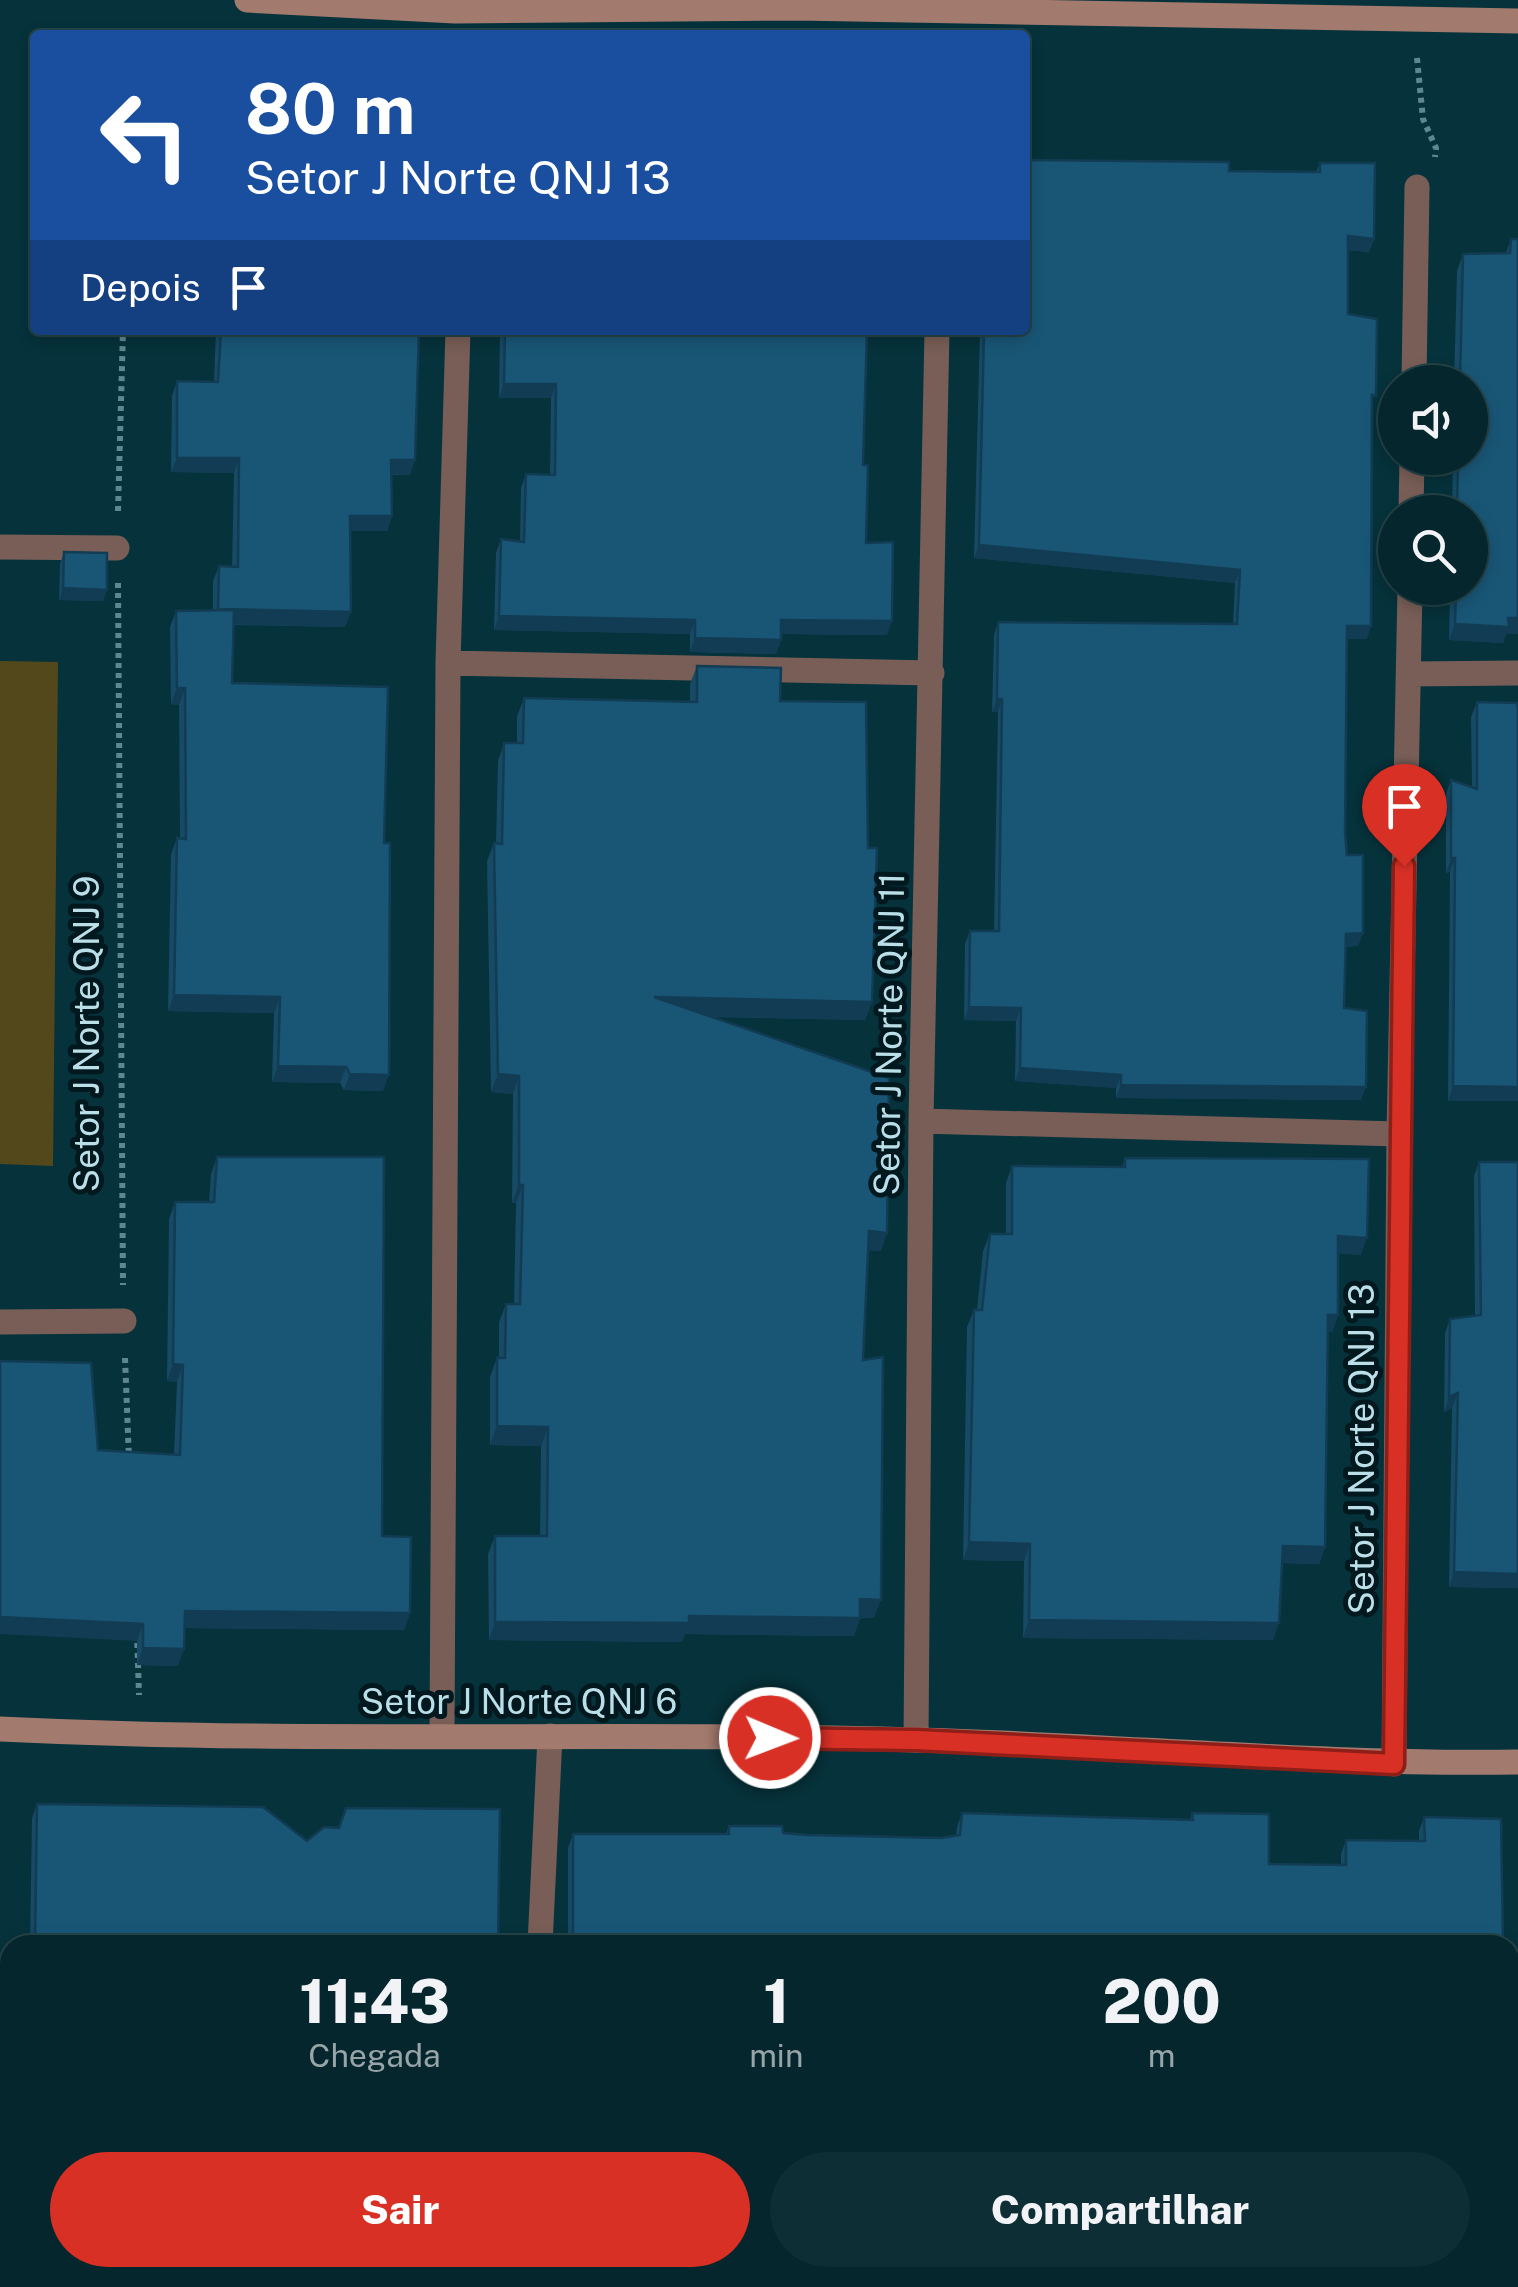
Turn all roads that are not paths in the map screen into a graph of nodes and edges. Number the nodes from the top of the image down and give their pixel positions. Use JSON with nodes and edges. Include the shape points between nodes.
{"nodes":[{"id":1,"x":247,"y":0,"type":"edge"},
{"id":2,"x":809,"y":4,"type":"edge"},
{"id":3,"x":1518,"y":21,"type":"edge"},
{"id":4,"x":1418,"y":187,"type":"road end"},
{"id":5,"x":458,"y":335,"type":"edge"},
{"id":6,"x":937,"y":335,"type":"edge"},
{"id":7,"x":1414,"y":365,"type":"edge"},
{"id":8,"x":0,"y":547,"type":"edge"},
{"id":9,"x":118,"y":548,"type":"road end"},
{"id":10,"x":1410,"y":605,"type":"edge"},
{"id":11,"x":448,"y":662,"type":"junction"},
{"id":12,"x":932,"y":673,"type":"junction"},
{"id":13,"x":1518,"y":673,"type":"edge"},
{"id":14,"x":1408,"y":674,"type":"junction"},
{"id":15,"x":921,"y":1122,"type":"junction"},
{"id":16,"x":1399,"y":1134,"type":"junction"},
{"id":17,"x":124,"y":1321,"type":"road end"},
{"id":18,"x":0,"y":1322,"type":"edge"},
{"id":19,"x":0,"y":1730,"type":"edge"},
{"id":20,"x":442,"y":1734,"type":"junction"},
{"id":21,"x":550,"y":1736,"type":"junction"},
{"id":22,"x":916,"y":1740,"type":"junction"},
{"id":23,"x":1518,"y":1762,"type":"edge"},
{"id":24,"x":1394,"y":1764,"type":"junction"},
{"id":25,"x":540,"y":1935,"type":"edge"}],
"edges":[{"from":1,"to":2,"type":"main road","via":[[456,12]]},
{"from":2,"to":3,"type":"main road"},
{"from":4,"to":7,"type":"street"},
{"from":5,"to":11,"type":"street"},
{"from":6,"to":12,"type":"street","name":"Setor J Norte QNJ 11"},
{"from":8,"to":9,"type":"street"},
{"from":10,"to":14,"type":"street","name":"Setor J Norte QNJ 13"},
{"from":11,"to":12,"type":"street"},
{"from":11,"to":20,"type":"street"},
{"from":12,"to":15,"type":"street","name":"Setor J Norte QNJ 11"},
{"from":13,"to":14,"type":"street"},
{"from":14,"to":16,"type":"street","name":"Setor J Norte QNJ 13"},
{"from":15,"to":16,"type":"street"},
{"from":15,"to":22,"type":"street","name":"Setor J Norte QNJ 11"},
{"from":16,"to":24,"type":"street","name":"Setor J Norte QNJ 13"},
{"from":17,"to":18,"type":"street"},
{"from":19,"to":20,"type":"main road","name":"Setor J Norte QNJ 6"},
{"from":20,"to":21,"type":"main road","name":"Setor J Norte QNJ 6"},
{"from":21,"to":22,"type":"main road","name":"Setor J Norte QNJ 6"},
{"from":21,"to":25,"type":"street"},
{"from":22,"to":24,"type":"main road","name":"Setor J Norte QNJ 6"},
{"from":23,"to":24,"type":"main road","name":"Setor J Norte QNJ 6"}]}
